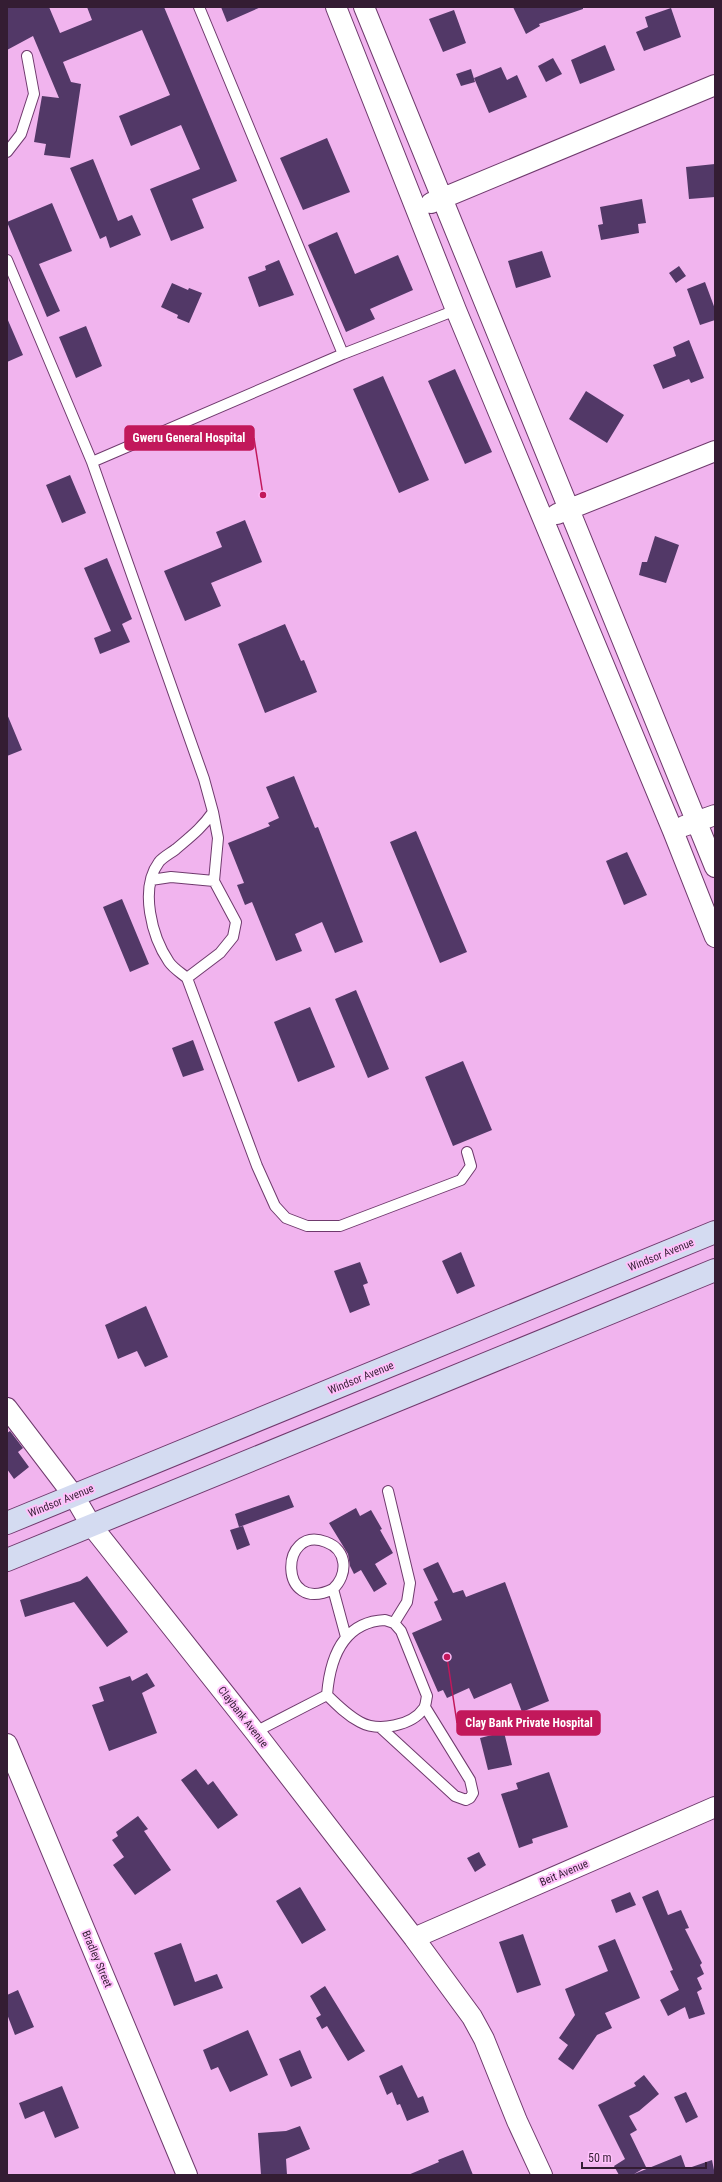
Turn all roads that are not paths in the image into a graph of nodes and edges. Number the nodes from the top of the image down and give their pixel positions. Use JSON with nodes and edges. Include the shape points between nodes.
{"nodes":[{"id":1,"x":199,"y":7,"type":"edge"},
{"id":2,"x":336,"y":7,"type":"edge"},
{"id":3,"x":364,"y":7,"type":"edge"},
{"id":4,"x":27,"y":56,"type":"dead end"},
{"id":5,"x":715,"y":85,"type":"edge"},
{"id":6,"x":7,"y":152,"type":"edge"},
{"id":7,"x":442,"y":198,"type":"junction"},
{"id":8,"x":418,"y":208,"type":"junction"},
{"id":9,"x":7,"y":260,"type":"edge"},
{"id":10,"x":456,"y":310,"type":"junction"},
{"id":11,"x":343,"y":354,"type":"junction"},
{"id":12,"x":715,"y":451,"type":"edge"},
{"id":13,"x":92,"y":462,"type":"junction"},
{"id":14,"x":569,"y":509,"type":"junction"},
{"id":15,"x":542,"y":520,"type":"junction"},
{"id":16,"x":212,"y":812,"type":"junction"},
{"id":17,"x":715,"y":814,"type":"edge"},
{"id":18,"x":696,"y":821,"type":"junction"},
{"id":19,"x":673,"y":831,"type":"junction"},
{"id":20,"x":715,"y":867,"type":"edge"},
{"id":21,"x":151,"y":880,"type":"junction"},
{"id":22,"x":214,"y":881,"type":"junction"},
{"id":23,"x":715,"y":937,"type":"edge"},
{"id":24,"x":187,"y":978,"type":"junction"},
{"id":25,"x":467,"y":1152,"type":"dead end"},
{"id":26,"x":715,"y":1232,"type":"edge"},
{"id":27,"x":715,"y":1270,"type":"edge"},
{"id":28,"x":7,"y":1408,"type":"edge"},
{"id":29,"x":388,"y":1491,"type":"dead end"},
{"id":30,"x":74,"y":1496,"type":"junction"},
{"id":31,"x":7,"y":1523,"type":"edge"},
{"id":32,"x":91,"y":1525,"type":"junction"},
{"id":33,"x":7,"y":1560,"type":"edge"},
{"id":34,"x":333,"y":1589,"type":"junction"},
{"id":35,"x":394,"y":1623,"type":"junction"},
{"id":36,"x":346,"y":1637,"type":"junction"},
{"id":37,"x":327,"y":1695,"type":"junction"},
{"id":38,"x":425,"y":1707,"type":"junction"},
{"id":39,"x":381,"y":1728,"type":"junction"},
{"id":40,"x":255,"y":1732,"type":"junction"},
{"id":41,"x":7,"y":1744,"type":"edge"},
{"id":42,"x":715,"y":1808,"type":"edge"},
{"id":43,"x":414,"y":1938,"type":"junction"},
{"id":44,"x":187,"y":2175,"type":"edge"},
{"id":45,"x":542,"y":2175,"type":"edge"}],
"edges":[{"from":1,"to":11,"type":"lane"},
{"from":2,"to":8,"type":"street"},
{"from":3,"to":7,"type":"street"},
{"from":4,"to":6,"type":"lane","via":[[34,94],[21,134]]},
{"from":5,"to":7,"type":"street"},
{"from":7,"to":8,"type":"street"},
{"from":7,"to":14,"type":"street"},
{"from":8,"to":10,"type":"street"},
{"from":9,"to":13,"type":"lane"},
{"from":10,"to":11,"type":"lane"},
{"from":10,"to":15,"type":"street"},
{"from":11,"to":13,"type":"lane"},
{"from":12,"to":14,"type":"street"},
{"from":13,"to":16,"type":"lane","via":[[204,780]]},
{"from":14,"to":15,"type":"street"},
{"from":14,"to":18,"type":"street"},
{"from":15,"to":19,"type":"street"},
{"from":16,"to":21,"type":"lane","via":[[202,828],[159,862]]},
{"from":16,"to":22,"type":"lane","via":[[218,838]]},
{"from":17,"to":18,"type":"street"},
{"from":18,"to":19,"type":"street"},
{"from":18,"to":20,"type":"street"},
{"from":19,"to":23,"type":"street"},
{"from":21,"to":22,"type":"lane","via":[[171,877]]},
{"from":21,"to":24,"type":"lane","via":[[149,896],[152,923],[161,948],[170,963]]},
{"from":22,"to":24,"type":"lane","via":[[236,922],[232,937],[220,953]]},
{"from":24,"to":25,"type":"lane","via":[[257,1166],[275,1206],[286,1218],[307,1226],[340,1226],[461,1180],[471,1166]]},
{"from":26,"to":30,"type":"main road","name":"Windsor Avenue"},
{"from":27,"to":32,"type":"main road"},
{"from":28,"to":30,"type":"street","name":"Claybank Avenue"},
{"from":29,"to":35,"type":"lane","via":[[410,1583],[407,1602]]},
{"from":30,"to":31,"type":"main road","name":"Windsor Avenue"},
{"from":30,"to":32,"type":"street","name":"Claybank Avenue"},
{"from":32,"to":33,"type":"main road"},
{"from":32,"to":40,"type":"street","name":"Claybank Avenue"},
{"from":34,"to":34,"type":"lane","via":[[317,1594],[309,1593],[295,1583],[290,1567],[295,1551],[301,1545],[308,1541],[321,1541],[333,1545],[339,1551],[344,1571]]},
{"from":34,"to":36,"type":"lane"},
{"from":35,"to":36,"type":"lane","via":[[385,1620],[372,1621],[356,1628]]},
{"from":35,"to":38,"type":"lane","via":[[401,1631],[424,1685],[427,1696]]},
{"from":36,"to":37,"type":"lane","via":[[329,1674]]},
{"from":37,"to":39,"type":"lane","via":[[339,1708],[361,1723]]},
{"from":37,"to":40,"type":"lane"},
{"from":38,"to":39,"type":"lane","via":[[418,1715],[403,1723]]},
{"from":38,"to":39,"type":"lane","via":[[470,1780],[473,1793],[466,1800],[455,1796]]},
{"from":40,"to":43,"type":"street","name":"Claybank Avenue"},
{"from":41,"to":44,"type":"street","name":"Bradley Street"},
{"from":42,"to":43,"type":"street","name":"Beit Avenue"},
{"from":43,"to":45,"type":"street","name":"Claybank Avenue","via":[[472,2017],[484,2039]]}]}
